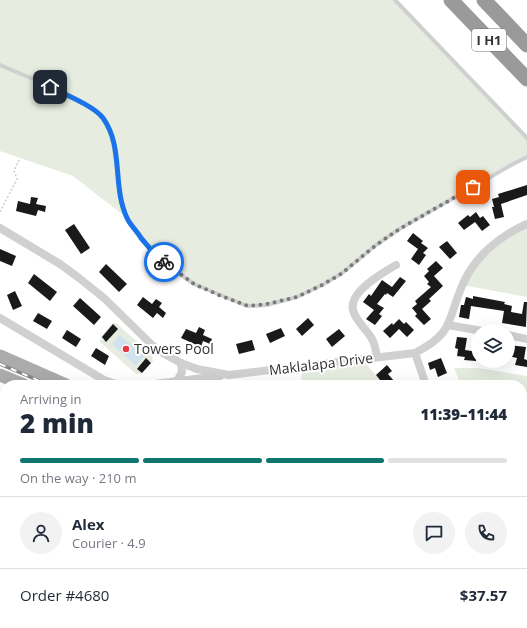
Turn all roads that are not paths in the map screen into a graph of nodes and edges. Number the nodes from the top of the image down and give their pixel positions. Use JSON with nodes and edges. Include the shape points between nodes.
{"nodes":[{"id":1,"x":395,"y":0,"type":"edge"},
{"id":2,"x":450,"y":0,"type":"edge"},
{"id":3,"x":484,"y":0,"type":"edge"},
{"id":4,"x":527,"y":45,"type":"edge"},
{"id":5,"x":0,"y":65,"type":"edge"},
{"id":6,"x":527,"y":79,"type":"edge"},
{"id":7,"x":527,"y":138,"type":"edge"},
{"id":8,"x":527,"y":157,"type":"edge"},
{"id":9,"x":527,"y":224,"type":"edge"},
{"id":10,"x":0,"y":228,"type":"edge"},
{"id":11,"x":396,"y":266,"type":"dead end"},
{"id":12,"x":0,"y":318,"type":"edge"},
{"id":13,"x":448,"y":325,"type":"junction"},
{"id":14,"x":471,"y":329,"type":"edge"},
{"id":15,"x":515,"y":336,"type":"edge"},
{"id":16,"x":527,"y":339,"type":"edge"},
{"id":17,"x":415,"y":353,"type":"junction"},
{"id":18,"x":0,"y":356,"type":"edge"},
{"id":19,"x":377,"y":357,"type":"junction"},
{"id":20,"x":181,"y":363,"type":"junction"},
{"id":21,"x":0,"y":375,"type":"edge"},
{"id":22,"x":229,"y":375,"type":"junction"},
{"id":23,"x":12,"y":380,"type":"edge"},
{"id":24,"x":55,"y":380,"type":"edge"},
{"id":25,"x":104,"y":380,"type":"edge"},
{"id":26,"x":178,"y":380,"type":"edge"},
{"id":27,"x":186,"y":380,"type":"edge"},
{"id":28,"x":424,"y":380,"type":"edge"}],
"edges":[{"from":1,"to":7,"type":"lane"},
{"from":2,"to":6,"type":"highway","number":"I H1"},
{"from":3,"to":4,"type":"highway","number":"I H1"},
{"from":5,"to":8,"type":"lane","via":[[71,97],[102,116],[112,135],[121,199],[127,218],[145,243],[159,259],[194,284],[248,306],[297,297],[322,285],[341,274],[401,228]]},
{"from":9,"to":13,"type":"street","name":"Maklalapa Drive","via":[[498,240],[473,265],[462,285]]},
{"from":10,"to":20,"type":"street","name":"Maklalapa Drive","via":[[79,278],[104,298],[150,344]]},
{"from":11,"to":19,"type":"street","via":[[365,285],[352,306],[372,340]]},
{"from":12,"to":25,"type":"street"},
{"from":13,"to":14,"type":"street"},
{"from":13,"to":17,"type":"street","name":"Maklalapa Drive","via":[[434,342]]},
{"from":15,"to":16,"type":"street"},
{"from":17,"to":19,"type":"street","name":"Maklalapa Drive"},
{"from":17,"to":28,"type":"street"},
{"from":18,"to":24,"type":"main road"},
{"from":19,"to":22,"type":"street","name":"Maklalapa Drive"},
{"from":20,"to":22,"type":"street","name":"Maklalapa Drive"},
{"from":20,"to":26,"type":"street","via":[[182,372]]},
{"from":21,"to":23,"type":"main road"},
{"from":22,"to":27,"type":"street"}]}
